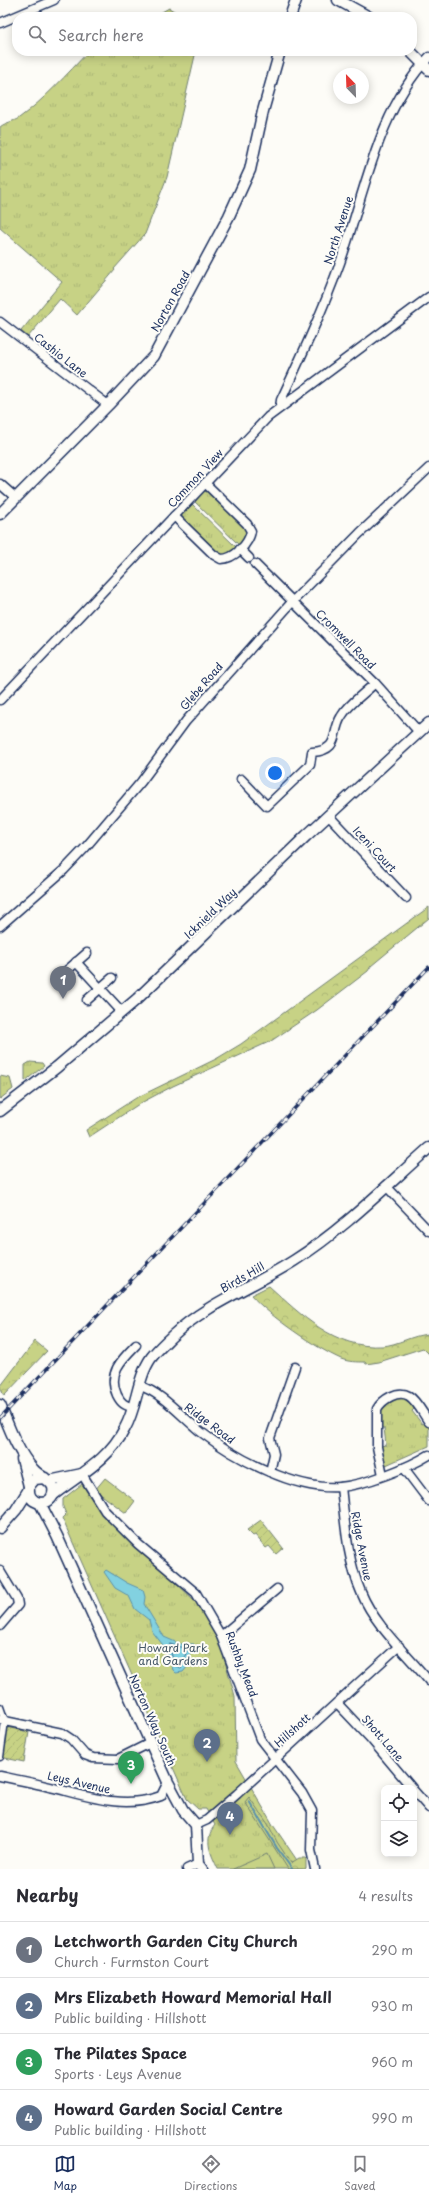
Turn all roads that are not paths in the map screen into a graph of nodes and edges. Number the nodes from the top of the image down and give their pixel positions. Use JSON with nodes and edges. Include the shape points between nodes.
{"nodes":[{"id":1,"x":54,"y":0,"type":"edge"},
{"id":2,"x":296,"y":0,"type":"edge"},
{"id":3,"x":338,"y":0,"type":"edge"},
{"id":4,"x":26,"y":12,"type":"edge"},
{"id":5,"x":292,"y":12,"type":"edge"},
{"id":6,"x":360,"y":12,"type":"edge"},
{"id":7,"x":12,"y":18,"type":"edge"},
{"id":8,"x":0,"y":23,"type":"edge"},
{"id":9,"x":279,"y":56,"type":"edge"},
{"id":10,"x":417,"y":56,"type":"edge"},
{"id":11,"x":427,"y":64,"type":"edge"},
{"id":12,"x":429,"y":297,"type":"edge"},
{"id":13,"x":0,"y":322,"type":"edge"},
{"id":14,"x":108,"y":406,"type":"junction"},
{"id":15,"x":280,"y":407,"type":"junction"},
{"id":16,"x":429,"y":468,"type":"edge"},
{"id":17,"x":0,"y":484,"type":"edge"},
{"id":18,"x":206,"y":484,"type":"junction"},
{"id":19,"x":16,"y":498,"type":"junction"},
{"id":20,"x":0,"y":514,"type":"edge"},
{"id":21,"x":174,"y":516,"type":"junction"},
{"id":22,"x":240,"y":549,"type":"junction"},
{"id":23,"x":293,"y":600,"type":"junction"},
{"id":24,"x":375,"y":683,"type":"junction"},
{"id":25,"x":0,"y":700,"type":"edge"},
{"id":26,"x":429,"y":723,"type":"edge"},
{"id":27,"x":419,"y":732,"type":"junction"},
{"id":28,"x":241,"y":779,"type":"dead end"},
{"id":29,"x":328,"y":815,"type":"junction"},
{"id":30,"x":406,"y":898,"type":"dead end"},
{"id":31,"x":0,"y":926,"type":"edge"},
{"id":32,"x":87,"y":953,"type":"dead end"},
{"id":33,"x":76,"y":962,"type":"junction"},
{"id":34,"x":64,"y":973,"type":"dead end"},
{"id":35,"x":112,"y":978,"type":"dead end"},
{"id":36,"x":100,"y":988,"type":"junction"},
{"id":37,"x":87,"y":1000,"type":"dead end"},
{"id":38,"x":122,"y":1012,"type":"junction"},
{"id":39,"x":0,"y":1111,"type":"edge"},
{"id":40,"x":429,"y":1148,"type":"edge"},
{"id":41,"x":386,"y":1186,"type":"junction"},
{"id":42,"x":429,"y":1231,"type":"edge"},
{"id":43,"x":136,"y":1345,"type":"dead end"},
{"id":44,"x":295,"y":1367,"type":"dead end"},
{"id":45,"x":140,"y":1386,"type":"junction"},
{"id":46,"x":0,"y":1406,"type":"edge"},
{"id":47,"x":134,"y":1407,"type":"junction"},
{"id":48,"x":429,"y":1422,"type":"edge"},
{"id":49,"x":20,"y":1452,"type":"junction"},
{"id":50,"x":429,"y":1455,"type":"edge"},
{"id":51,"x":404,"y":1468,"type":"junction"},
{"id":52,"x":270,"y":1472,"type":"junction"},
{"id":53,"x":82,"y":1474,"type":"junction"},
{"id":54,"x":383,"y":1475,"type":"junction"},
{"id":55,"x":47,"y":1479,"type":"junction"},
{"id":56,"x":341,"y":1487,"type":"junction"},
{"id":57,"x":29,"y":1488,"type":"junction"},
{"id":58,"x":52,"y":1496,"type":"junction"},
{"id":59,"x":429,"y":1501,"type":"edge"},
{"id":60,"x":38,"y":1503,"type":"junction"},
{"id":61,"x":16,"y":1510,"type":"junction"},
{"id":62,"x":0,"y":1528,"type":"edge"},
{"id":63,"x":57,"y":1536,"type":"junction"},
{"id":64,"x":0,"y":1571,"type":"edge"},
{"id":65,"x":277,"y":1589,"type":"dead end"},
{"id":66,"x":0,"y":1626,"type":"edge"},
{"id":67,"x":221,"y":1636,"type":"junction"},
{"id":68,"x":399,"y":1646,"type":"junction"},
{"id":69,"x":429,"y":1681,"type":"edge"},
{"id":70,"x":337,"y":1703,"type":"junction"},
{"id":71,"x":0,"y":1707,"type":"edge"},
{"id":72,"x":3,"y":1721,"type":"edge"},
{"id":73,"x":150,"y":1743,"type":"junction"},
{"id":74,"x":0,"y":1757,"type":"edge"},
{"id":75,"x":276,"y":1759,"type":"junction"},
{"id":76,"x":0,"y":1776,"type":"edge"},
{"id":77,"x":168,"y":1782,"type":"junction"},
{"id":78,"x":409,"y":1785,"type":"edge"},
{"id":79,"x":417,"y":1794,"type":"edge"},
{"id":80,"x":429,"y":1808,"type":"edge"},
{"id":81,"x":196,"y":1825,"type":"junction"},
{"id":82,"x":200,"y":1866,"type":"edge"},
{"id":83,"x":187,"y":1869,"type":"edge"},
{"id":84,"x":315,"y":1869,"type":"edge"}],
"edges":[{"from":1,"to":4,"type":"street"},
{"from":2,"to":5,"type":"street"},
{"from":3,"to":6,"type":"street"},
{"from":7,"to":8,"type":"street"},
{"from":9,"to":14,"type":"street","name":"Norton Road","via":[[250,170],[229,216],[154,356]]},
{"from":10,"to":11,"type":"street"},
{"from":11,"to":15,"type":"street","name":"North Avenue","via":[[411,76],[381,136],[340,264]]},
{"from":12,"to":15,"type":"street","name":"Common View"},
{"from":13,"to":14,"type":"street","name":"Cashio Lane"},
{"from":14,"to":19,"type":"street","name":"Norton Road"},
{"from":15,"to":18,"type":"street","name":"Common View"},
{"from":16,"to":23,"type":"street","name":"Glebe Road"},
{"from":17,"to":19,"type":"street"},
{"from":18,"to":21,"type":"street","name":"Common View"},
{"from":18,"to":22,"type":"street","via":[[251,531],[250,538]]},
{"from":19,"to":20,"type":"street","name":"Norton Road"},
{"from":21,"to":22,"type":"street","via":[[221,559],[231,557]]},
{"from":21,"to":25,"type":"street","name":"Common View"},
{"from":22,"to":23,"type":"street","name":"Cromwell Road"},
{"from":23,"to":24,"type":"street","name":"Cromwell Road"},
{"from":23,"to":31,"type":"street","name":"Glebe Road","via":[[186,720],[141,782],[85,848],[59,875]]},
{"from":24,"to":27,"type":"street","name":"Cromwell Road"},
{"from":24,"to":28,"type":"street","via":[[341,717],[332,743],[322,750],[312,752],[310,765],[267,806]]},
{"from":26,"to":27,"type":"street","name":"Icknield Way"},
{"from":27,"to":29,"type":"street","name":"Icknield Way"},
{"from":29,"to":30,"type":"street","name":"Iceni Court"},
{"from":29,"to":38,"type":"street","name":"Icknield Way"},
{"from":32,"to":33,"type":"street"},
{"from":33,"to":34,"type":"street"},
{"from":33,"to":36,"type":"street"},
{"from":35,"to":36,"type":"street"},
{"from":36,"to":37,"type":"street"},
{"from":36,"to":38,"type":"street"},
{"from":38,"to":39,"type":"street","name":"Icknield Way"},
{"from":40,"to":41,"type":"street","name":"Birds Hill"},
{"from":41,"to":42,"type":"street"},
{"from":41,"to":45,"type":"street","name":"Birds Hill","via":[[301,1257],[179,1330],[151,1357]]},
{"from":43,"to":47,"type":"street","via":[[119,1363],[113,1379],[120,1400],[126,1406]]},
{"from":44,"to":52,"type":"street","via":[[270,1438],[274,1454]]},
{"from":45,"to":47,"type":"street","name":"Birds Hill"},
{"from":45,"to":52,"type":"street","name":"Ridge Road","via":[[159,1397],[200,1432],[227,1450]]},
{"from":46,"to":49,"type":"street"},
{"from":47,"to":53,"type":"street","name":"Birds Hill","via":[[126,1428],[110,1453]]},
{"from":48,"to":54,"type":"street","via":[[410,1397],[405,1395],[386,1398],[379,1405],[377,1447]]},
{"from":49,"to":55,"type":"street","via":[[33,1470]]},
{"from":49,"to":57,"type":"street"},
{"from":50,"to":51,"type":"street","name":"Ridge Road"},
{"from":51,"to":54,"type":"street","name":"Ridge Road"},
{"from":51,"to":59,"type":"street"},
{"from":52,"to":56,"type":"street","name":"Ridge Road","via":[[307,1484]]},
{"from":53,"to":55,"type":"street","name":"Birds Hill"},
{"from":53,"to":58,"type":"street","name":"Birds Hill"},
{"from":53,"to":67,"type":"street","name":"Rushby Mead","via":[[105,1511],[138,1544],[196,1593]]},
{"from":54,"to":56,"type":"street","name":"Ridge Road"},
{"from":55,"to":57,"type":"street","via":[[35,1479]]},
{"from":55,"to":58,"type":"street","via":[[53,1487]]},
{"from":56,"to":68,"type":"street","name":"Ridge Avenue","via":[[348,1539],[360,1592],[374,1615]]},
{"from":57,"to":60,"type":"street","via":[[29,1495]]},
{"from":57,"to":61,"type":"street"},
{"from":58,"to":60,"type":"street","via":[[44,1503]]},
{"from":58,"to":63,"type":"street","name":"Norton Way South","via":[[51,1505]]},
{"from":60,"to":61,"type":"street"},
{"from":60,"to":63,"type":"street","name":"Norton Way South"},
{"from":61,"to":62,"type":"street"},
{"from":63,"to":73,"type":"street","name":"Norton Way South"},
{"from":64,"to":66,"type":"street","via":[[18,1605]]},
{"from":65,"to":67,"type":"street"},
{"from":67,"to":75,"type":"street","name":"Rushby Mead","via":[[255,1729],[265,1747]]},
{"from":68,"to":69,"type":"street","name":"Ridge Avenue"},
{"from":68,"to":70,"type":"street","name":"Hillshott"},
{"from":70,"to":75,"type":"street","name":"Hillshott"},
{"from":70,"to":78,"type":"street","name":"Shott Lane"},
{"from":71,"to":72,"type":"street"},
{"from":72,"to":73,"type":"street","via":[[62,1733],[85,1755],[93,1758],[118,1759]]},
{"from":72,"to":74,"type":"street"},
{"from":73,"to":77,"type":"street","name":"Norton Way South"},
{"from":75,"to":81,"type":"street","name":"Hillshott","via":[[207,1820]]},
{"from":75,"to":84,"type":"street","name":"Rushby Mead","via":[[302,1793],[312,1811],[312,1850]]},
{"from":76,"to":77,"type":"street","name":"Leys Avenue","via":[[101,1800],[126,1803],[147,1801],[161,1796]]},
{"from":77,"to":81,"type":"street","name":"Norton Way South","via":[[183,1810]]},
{"from":79,"to":80,"type":"street"},
{"from":81,"to":82,"type":"street"},
{"from":82,"to":83,"type":"street"}]}
